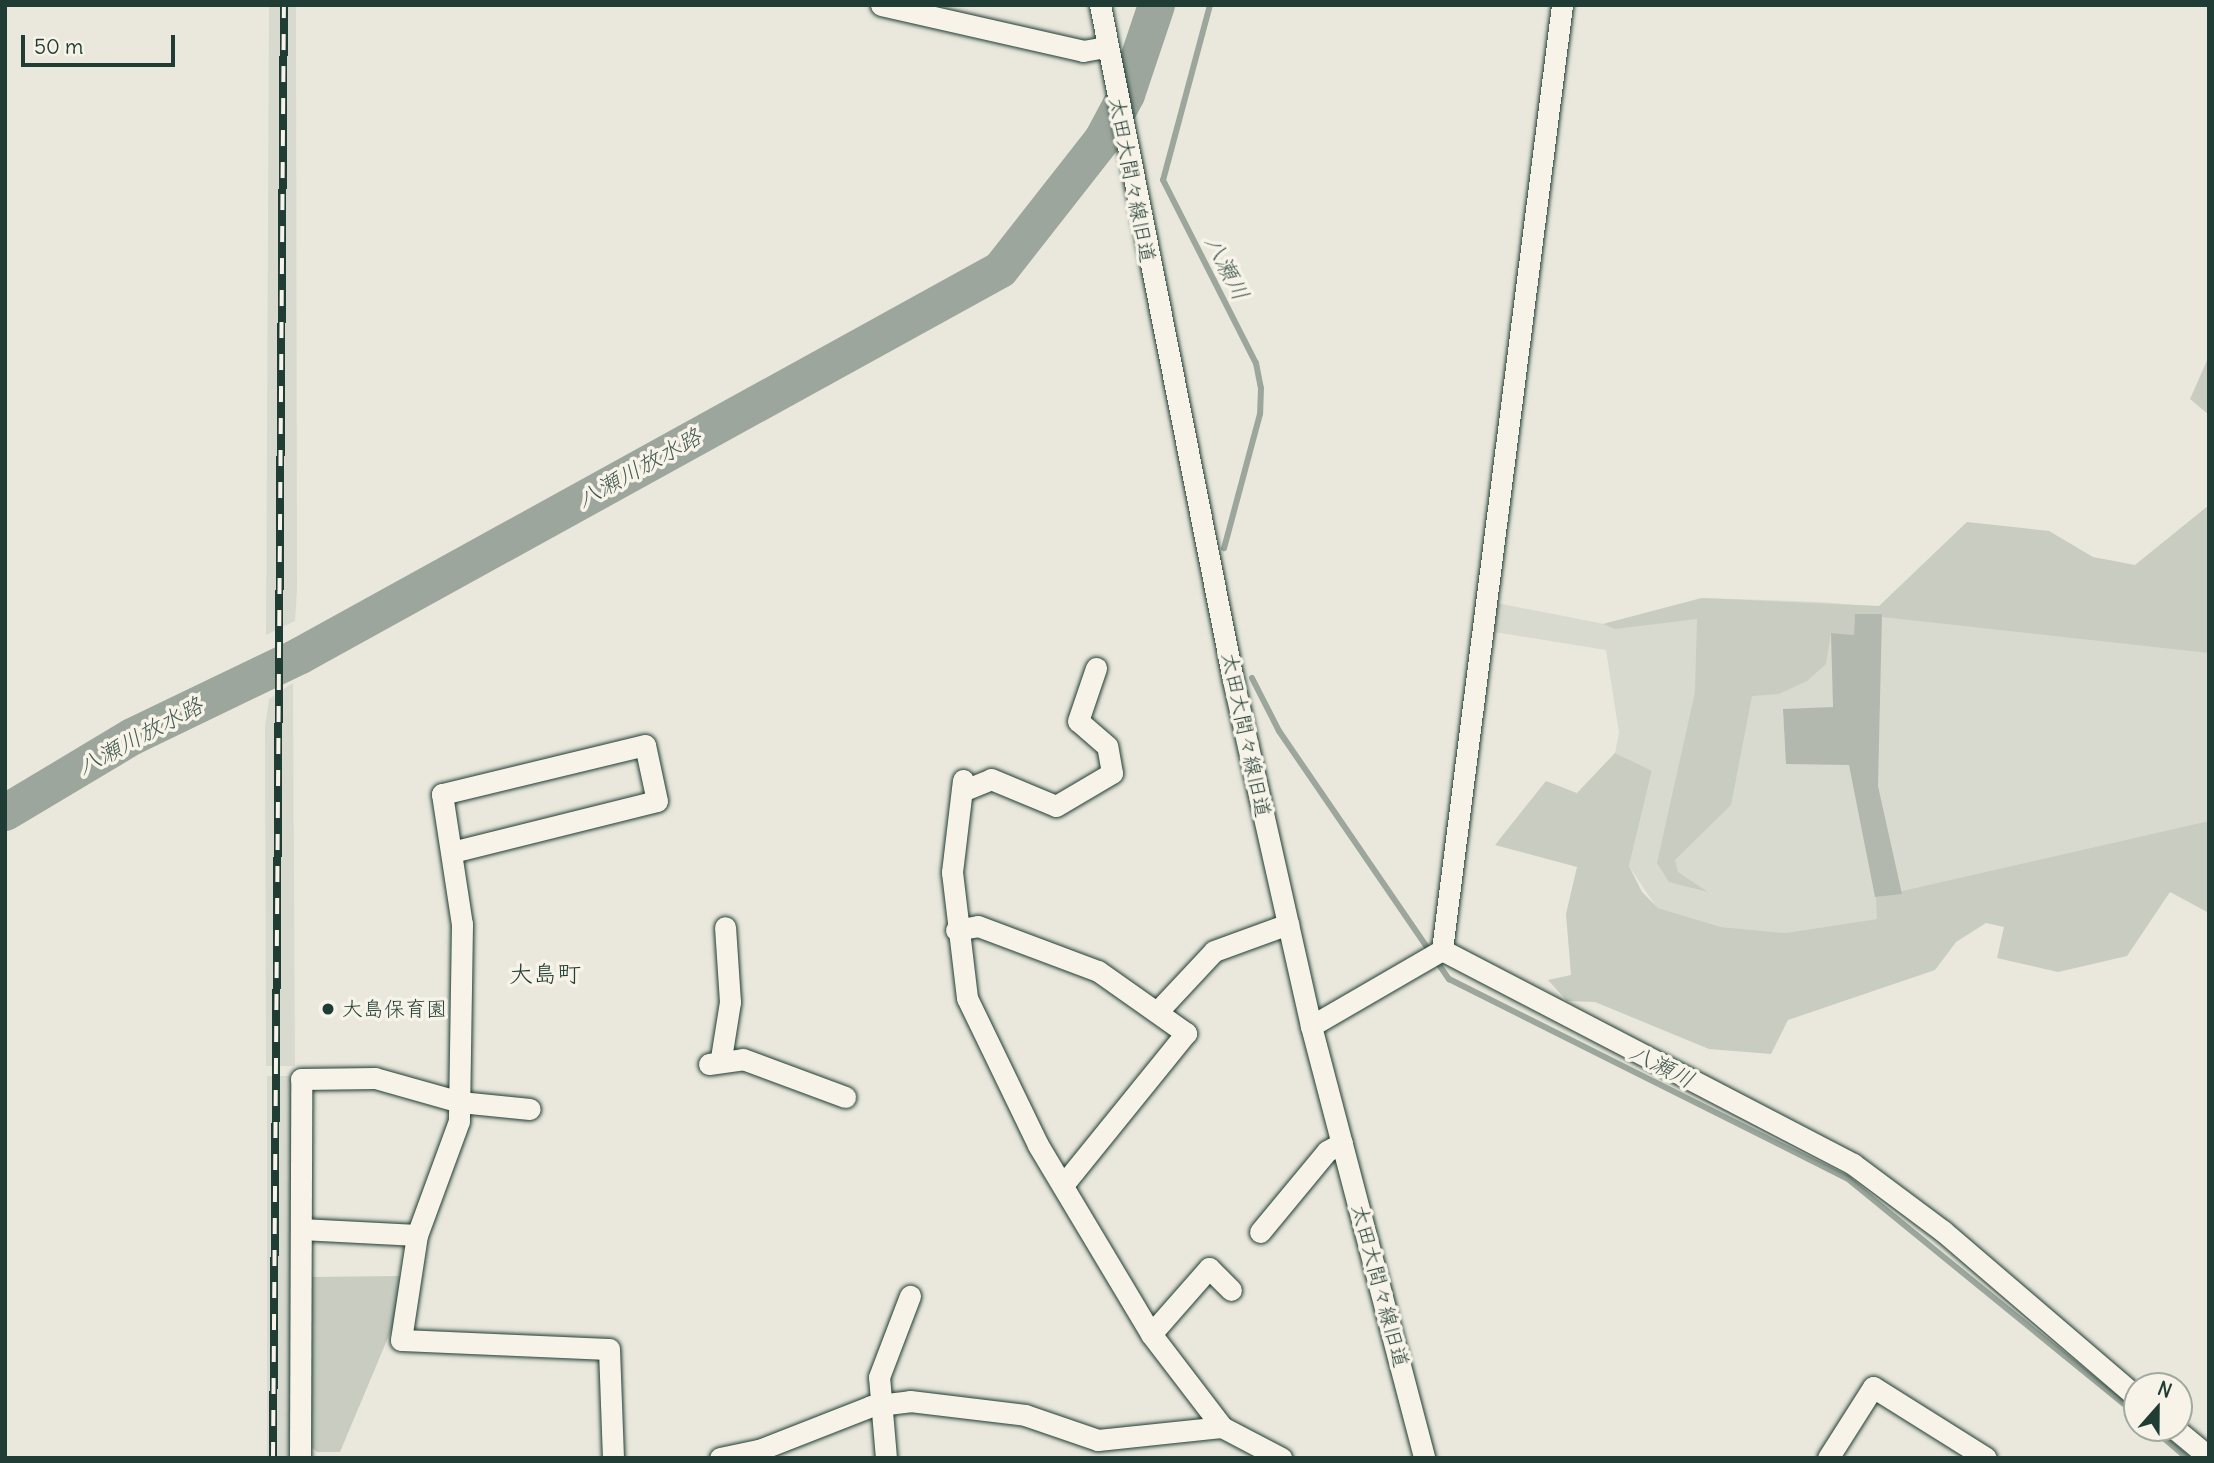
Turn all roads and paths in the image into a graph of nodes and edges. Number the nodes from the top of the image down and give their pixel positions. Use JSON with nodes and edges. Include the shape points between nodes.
{"nodes":[{"id":1,"x":881,"y":5,"type":"edge"},
{"id":2,"x":1100,"y":5,"type":"edge"},
{"id":3,"x":1562,"y":5,"type":"edge"},
{"id":4,"x":1108,"y":57,"type":"junction"},
{"id":5,"x":1096,"y":668,"type":"dead end"},
{"id":6,"x":452,"y":852,"type":"junction"},
{"id":7,"x":1288,"y":924,"type":"junction"},
{"id":8,"x":725,"y":928,"type":"dead end"},
{"id":9,"x":956,"y":930,"type":"junction"},
{"id":10,"x":1442,"y":950,"type":"junction"},
{"id":11,"x":1157,"y":1012,"type":"junction"},
{"id":12,"x":1311,"y":1027,"type":"junction"},
{"id":13,"x":845,"y":1097,"type":"dead end"},
{"id":14,"x":460,"y":1102,"type":"junction"},
{"id":15,"x":530,"y":1110,"type":"dead end"},
{"id":16,"x":1342,"y":1143,"type":"junction"},
{"id":17,"x":1063,"y":1185,"type":"junction"},
{"id":18,"x":301,"y":1229,"type":"junction"},
{"id":19,"x":1260,"y":1232,"type":"dead end"},
{"id":20,"x":417,"y":1235,"type":"junction"},
{"id":21,"x":1231,"y":1290,"type":"dead end"},
{"id":22,"x":910,"y":1296,"type":"dead end"},
{"id":23,"x":1152,"y":1334,"type":"junction"},
{"id":24,"x":2123,"y":1385,"type":"edge"},
{"id":25,"x":880,"y":1404,"type":"junction"},
{"id":26,"x":1222,"y":1427,"type":"junction"},
{"id":27,"x":2191,"y":1442,"type":"edge"},
{"id":28,"x":1417,"y":1457,"type":"edge"},
{"id":29,"x":2209,"y":1457,"type":"edge"},
{"id":30,"x":300,"y":1458,"type":"edge"},
{"id":31,"x":612,"y":1458,"type":"edge"},
{"id":32,"x":720,"y":1458,"type":"edge"},
{"id":33,"x":886,"y":1458,"type":"edge"},
{"id":34,"x":1280,"y":1458,"type":"edge"},
{"id":35,"x":1828,"y":1458,"type":"edge"},
{"id":36,"x":1986,"y":1458,"type":"edge"}],
"edges":[{"from":1,"to":4,"type":"street"},
{"from":2,"to":4,"type":"street","name":"太田大間々線旧道"},
{"from":3,"to":10,"type":"street"},
{"from":4,"to":7,"type":"street","name":"太田大間々線旧道"},
{"from":5,"to":9,"type":"street","via":[[1078,721],[1107,746],[1112,773],[1056,806],[991,779],[962,785],[952,872]]},
{"from":6,"to":6,"type":"street","via":[[657,801],[645,745],[442,794]]},
{"from":6,"to":14,"type":"street","via":[[461,924]]},
{"from":7,"to":11,"type":"street","via":[[1214,951]]},
{"from":7,"to":12,"type":"street","name":"太田大間々線旧道"},
{"from":8,"to":13,"type":"street","via":[[730,1002],[715,1061],[743,1059]]},
{"from":9,"to":11,"type":"street","via":[[978,926],[1098,971]]},
{"from":9,"to":17,"type":"street","via":[[967,998],[997,1069]]},
{"from":10,"to":12,"type":"street"},
{"from":10,"to":24,"type":"street","via":[[1853,1164],[1943,1231]]},
{"from":11,"to":17,"type":"street","via":[[1186,1033]]},
{"from":12,"to":16,"type":"street","name":"太田大間々線旧道"},
{"from":14,"to":15,"type":"street"},
{"from":14,"to":18,"type":"street","via":[[375,1079],[301,1079]]},
{"from":14,"to":20,"type":"street","via":[[453,1144]]},
{"from":16,"to":19,"type":"street","via":[[1327,1151]]},
{"from":16,"to":28,"type":"street","name":"太田大間々線旧道"},
{"from":17,"to":23,"type":"street"},
{"from":18,"to":20,"type":"street"},
{"from":18,"to":30,"type":"street"},
{"from":20,"to":31,"type":"street","via":[[401,1340],[609,1349]]},
{"from":21,"to":23,"type":"street","via":[[1209,1268]]},
{"from":22,"to":25,"type":"street","via":[[879,1377]]},
{"from":23,"to":26,"type":"street"},
{"from":25,"to":26,"type":"street","via":[[935,1401],[1025,1415],[1098,1440]]},
{"from":25,"to":32,"type":"street","via":[[759,1450]]},
{"from":25,"to":33,"type":"street"},
{"from":26,"to":34,"type":"street"},
{"from":27,"to":29,"type":"street"},
{"from":35,"to":36,"type":"street","via":[[1873,1387]]}]}
